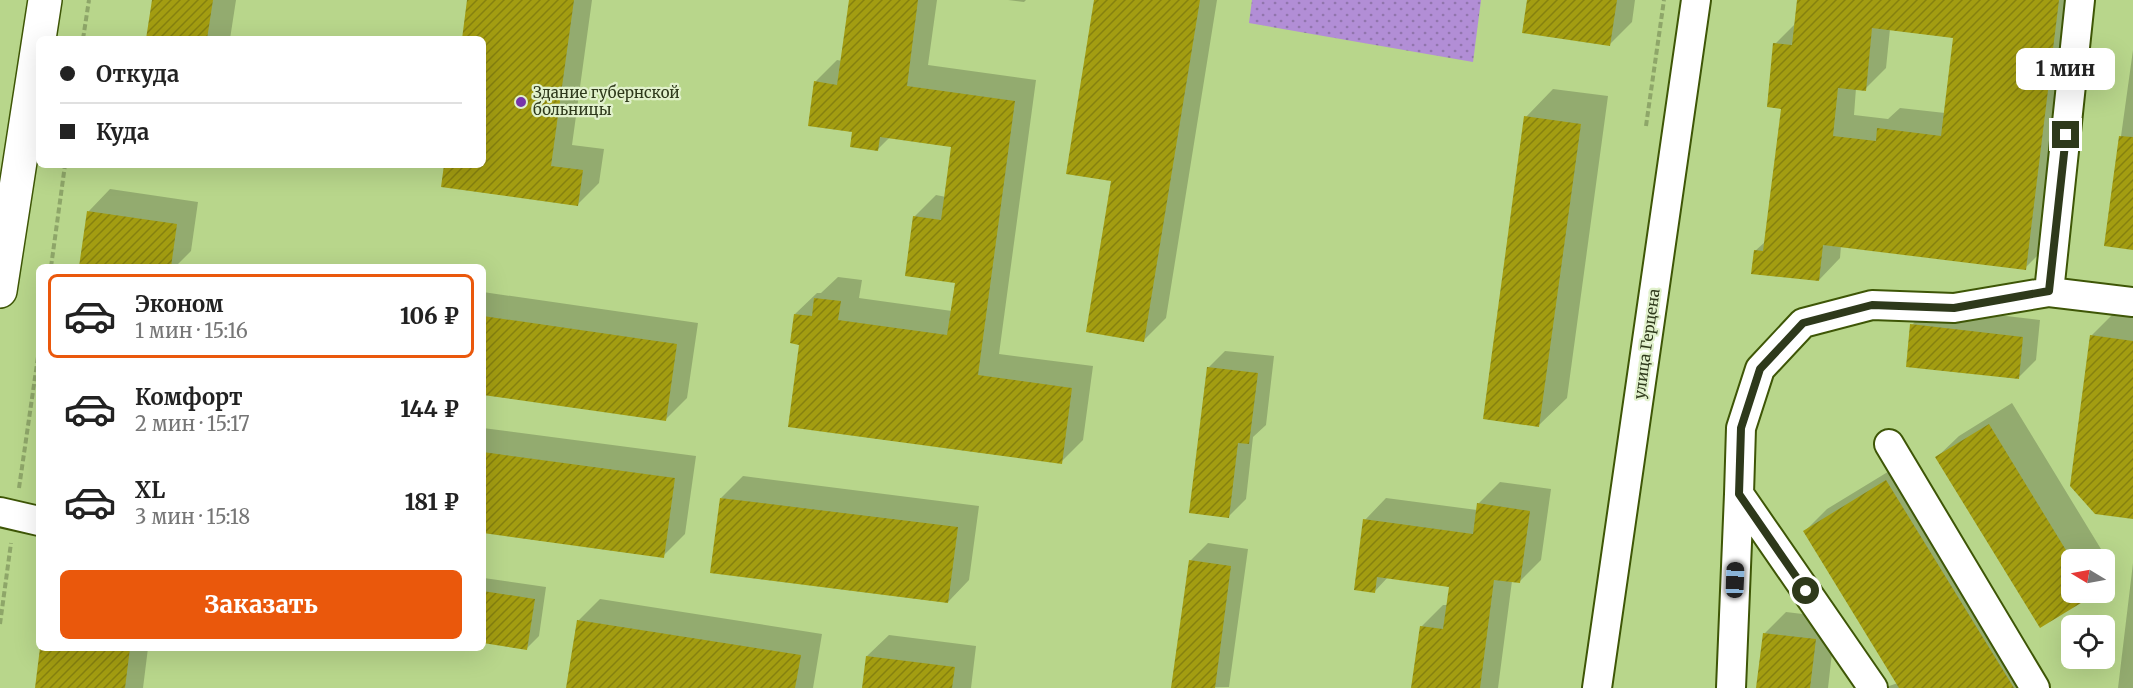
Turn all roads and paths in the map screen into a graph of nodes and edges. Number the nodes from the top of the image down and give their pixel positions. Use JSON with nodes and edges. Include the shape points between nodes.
{"nodes":[{"id":1,"x":45,"y":0,"type":"edge"},
{"id":2,"x":89,"y":0,"type":"edge"},
{"id":3,"x":1696,"y":0,"type":"edge"},
{"id":4,"x":2080,"y":0,"type":"edge"},
{"id":5,"x":39,"y":36,"type":"edge"},
{"id":6,"x":83,"y":36,"type":"edge"},
{"id":7,"x":36,"y":58,"type":"edge"},
{"id":8,"x":65,"y":168,"type":"edge"},
{"id":9,"x":51,"y":264,"type":"edge"},
{"id":10,"x":0,"y":291,"type":"edge"},
{"id":11,"x":2049,"y":291,"type":"junction"},
{"id":12,"x":2133,"y":302,"type":"edge"},
{"id":13,"x":1889,"y":444,"type":"dead end"},
{"id":14,"x":1739,"y":494,"type":"junction"},
{"id":15,"x":0,"y":512,"type":"edge"},
{"id":16,"x":36,"y":520,"type":"edge"},
{"id":17,"x":1597,"y":688,"type":"edge"},
{"id":18,"x":1731,"y":688,"type":"edge"},
{"id":19,"x":1874,"y":688,"type":"edge"},
{"id":20,"x":2036,"y":688,"type":"edge"}],
"edges":[{"from":1,"to":5,"type":"main road"},
{"from":2,"to":6,"type":"path"},
{"from":3,"to":17,"type":"street","name":"улица Герцена"},
{"from":4,"to":11,"type":"street"},
{"from":7,"to":10,"type":"main road"},
{"from":8,"to":9,"type":"path"},
{"from":11,"to":12,"type":"street"},
{"from":11,"to":14,"type":"street","via":[[1954,308],[1872,305],[1803,323],[1760,369],[1741,428]]},
{"from":13,"to":20,"type":"street"},
{"from":14,"to":18,"type":"street"},
{"from":14,"to":19,"type":"street"},
{"from":15,"to":16,"type":"street"}]}
